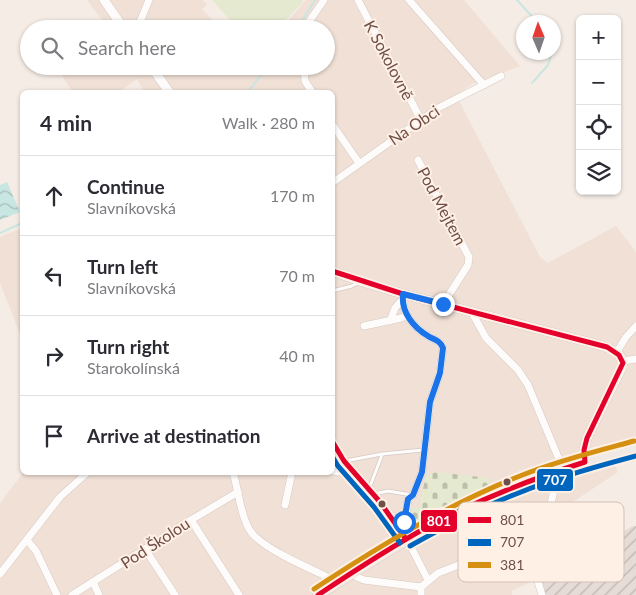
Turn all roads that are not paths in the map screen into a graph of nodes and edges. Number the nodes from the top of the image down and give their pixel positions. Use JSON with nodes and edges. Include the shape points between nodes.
{"nodes":[{"id":1,"x":104,"y":0,"type":"edge"},
{"id":2,"x":148,"y":0,"type":"edge"},
{"id":3,"x":324,"y":0,"type":"edge"},
{"id":4,"x":358,"y":0,"type":"edge"},
{"id":5,"x":408,"y":0,"type":"edge"},
{"id":6,"x":118,"y":20,"type":"edge"},
{"id":7,"x":140,"y":20,"type":"edge"},
{"id":8,"x":310,"y":20,"type":"edge"},
{"id":9,"x":157,"y":75,"type":"edge"},
{"id":10,"x":305,"y":75,"type":"edge"},
{"id":11,"x":501,"y":76,"type":"dead end"},
{"id":12,"x":484,"y":85,"type":"junction"},
{"id":13,"x":168,"y":90,"type":"edge"},
{"id":14,"x":311,"y":90,"type":"edge"},
{"id":15,"x":421,"y":120,"type":"junction"},
{"id":16,"x":335,"y":128,"type":"edge"},
{"id":17,"x":418,"y":160,"type":"dead end"},
{"id":18,"x":359,"y":163,"type":"junction"},
{"id":19,"x":335,"y":180,"type":"edge"},
{"id":20,"x":335,"y":272,"type":"edge"},
{"id":21,"x":360,"y":281,"type":"junction"},
{"id":22,"x":335,"y":291,"type":"edge"},
{"id":23,"x":402,"y":297,"type":"junction"},
{"id":24,"x":443,"y":304,"type":"junction"},
{"id":25,"x":471,"y":311,"type":"junction"},
{"id":26,"x":407,"y":316,"type":"junction"},
{"id":27,"x":390,"y":321,"type":"junction"},
{"id":28,"x":364,"y":326,"type":"dead end"},
{"id":29,"x":636,"y":326,"type":"edge"},
{"id":30,"x":620,"y":357,"type":"junction"},
{"id":31,"x":636,"y":359,"type":"edge"},
{"id":32,"x":335,"y":445,"type":"edge"},
{"id":33,"x":631,"y":449,"type":"edge"},
{"id":34,"x":423,"y":450,"type":"junction"},
{"id":35,"x":382,"y":454,"type":"junction"},
{"id":36,"x":344,"y":461,"type":"junction"},
{"id":37,"x":585,"y":462,"type":"junction"},
{"id":38,"x":559,"y":470,"type":"junction"},
{"id":39,"x":335,"y":471,"type":"edge"},
{"id":40,"x":356,"y":474,"type":"junction"},
{"id":41,"x":85,"y":475,"type":"edge"},
{"id":42,"x":233,"y":475,"type":"edge"},
{"id":43,"x":291,"y":475,"type":"edge"},
{"id":44,"x":238,"y":492,"type":"junction"},
{"id":45,"x":372,"y":492,"type":"junction"},
{"id":46,"x":413,"y":495,"type":"junction"},
{"id":47,"x":478,"y":502,"type":"edge"},
{"id":48,"x":551,"y":502,"type":"edge"},
{"id":49,"x":285,"y":505,"type":"dead end"},
{"id":50,"x":458,"y":513,"type":"edge"},
{"id":51,"x":191,"y":520,"type":"junction"},
{"id":52,"x":399,"y":528,"type":"junction"},
{"id":53,"x":27,"y":540,"type":"junction"},
{"id":54,"x":408,"y":541,"type":"junction"},
{"id":55,"x":145,"y":549,"type":"junction"},
{"id":56,"x":458,"y":566,"type":"edge"},
{"id":57,"x":352,"y":573,"type":"junction"},
{"id":58,"x":0,"y":574,"type":"edge"},
{"id":59,"x":428,"y":580,"type":"junction"},
{"id":60,"x":93,"y":582,"type":"junction"},
{"id":61,"x":538,"y":582,"type":"edge"},
{"id":62,"x":336,"y":583,"type":"junction"},
{"id":63,"x":421,"y":591,"type":"edge"},
{"id":64,"x":57,"y":595,"type":"edge"},
{"id":65,"x":72,"y":595,"type":"edge"},
{"id":66,"x":99,"y":595,"type":"edge"},
{"id":67,"x":175,"y":595,"type":"edge"},
{"id":68,"x":239,"y":595,"type":"edge"},
{"id":69,"x":318,"y":595,"type":"edge"},
{"id":70,"x":542,"y":595,"type":"edge"}],
"edges":[{"from":1,"to":6,"type":"street"},
{"from":2,"to":7,"type":"street"},
{"from":3,"to":8,"type":"street"},
{"from":4,"to":15,"type":"street","name":"K Sokolovně"},
{"from":5,"to":12,"type":"street"},
{"from":9,"to":13,"type":"street"},
{"from":10,"to":14,"type":"street"},
{"from":11,"to":12,"type":"street","name":"Na Obci"},
{"from":12,"to":15,"type":"street","name":"Na Obci"},
{"from":15,"to":18,"type":"street","name":"Na Obci"},
{"from":16,"to":18,"type":"street"},
{"from":17,"to":24,"type":"street","name":"Pod Mejtem","via":[[469,257],[468,265]]},
{"from":18,"to":19,"type":"street","name":"Na Obci"},
{"from":20,"to":21,"type":"street"},
{"from":21,"to":22,"type":"lane"},
{"from":21,"to":23,"type":"street"},
{"from":23,"to":24,"type":"street"},
{"from":23,"to":26,"type":"street"},
{"from":23,"to":27,"type":"street"},
{"from":24,"to":25,"type":"street"},
{"from":25,"to":30,"type":"street","via":[[592,343]]},
{"from":25,"to":38,"type":"street","via":[[486,338],[518,370],[528,385]]},
{"from":26,"to":27,"type":"street"},
{"from":26,"to":34,"type":"street","via":[[422,332],[438,340],[443,348]]},
{"from":27,"to":28,"type":"street"},
{"from":29,"to":30,"type":"street","via":[[626,337]]},
{"from":30,"to":31,"type":"street"},
{"from":30,"to":37,"type":"street","via":[[621,369],[586,442]]},
{"from":32,"to":36,"type":"street"},
{"from":33,"to":37,"type":"main road"},
{"from":34,"to":35,"type":"lane"},
{"from":34,"to":46,"type":"street","via":[[422,472]]},
{"from":35,"to":36,"type":"lane"},
{"from":35,"to":45,"type":"lane"},
{"from":36,"to":40,"type":"street"},
{"from":37,"to":38,"type":"main road"},
{"from":38,"to":47,"type":"main road"},
{"from":38,"to":48,"type":"street"},
{"from":39,"to":40,"type":"street"},
{"from":40,"to":45,"type":"street"},
{"from":41,"to":53,"type":"street","via":[[60,497]]},
{"from":42,"to":44,"type":"street"},
{"from":43,"to":49,"type":"street"},
{"from":44,"to":51,"type":"street","name":"Pod Školou"},
{"from":44,"to":62,"type":"street","via":[[251,532],[272,548]]},
{"from":45,"to":46,"type":"lane"},
{"from":45,"to":52,"type":"street"},
{"from":46,"to":52,"type":"street","via":[[408,499],[406,516]]},
{"from":50,"to":54,"type":"main road"},
{"from":51,"to":55,"type":"street","name":"Pod Školou"},
{"from":51,"to":68,"type":"street"},
{"from":52,"to":54,"type":"street"},
{"from":53,"to":58,"type":"street"},
{"from":53,"to":64,"type":"street","via":[[36,551]]},
{"from":54,"to":57,"type":"main road"},
{"from":54,"to":59,"type":"street"},
{"from":55,"to":60,"type":"street","name":"Pod Školou"},
{"from":55,"to":67,"type":"street"},
{"from":56,"to":59,"type":"street"},
{"from":57,"to":62,"type":"main road"},
{"from":57,"to":63,"type":"street","via":[[364,580]]},
{"from":59,"to":63,"type":"street"},
{"from":60,"to":65,"type":"street","name":"Pod Školou"},
{"from":60,"to":66,"type":"street"},
{"from":61,"to":70,"type":"street"},
{"from":62,"to":69,"type":"main road"}]}
